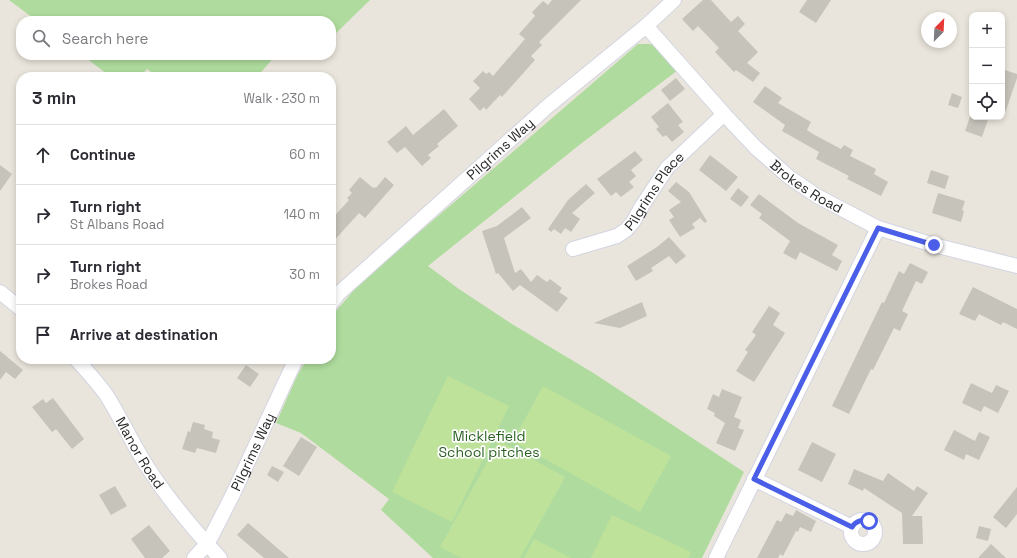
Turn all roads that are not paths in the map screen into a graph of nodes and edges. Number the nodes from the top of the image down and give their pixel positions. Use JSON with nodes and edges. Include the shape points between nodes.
{"nodes":[{"id":1,"x":674,"y":0,"type":"edge"},
{"id":2,"x":646,"y":26,"type":"junction"},
{"id":3,"x":724,"y":114,"type":"junction"},
{"id":4,"x":878,"y":228,"type":"junction"},
{"id":5,"x":573,"y":249,"type":"dead end"},
{"id":6,"x":1017,"y":266,"type":"edge"},
{"id":7,"x":0,"y":292,"type":"edge"},
{"id":8,"x":336,"y":297,"type":"edge"},
{"id":9,"x":16,"y":305,"type":"edge"},
{"id":10,"x":81,"y":364,"type":"edge"},
{"id":11,"x":294,"y":364,"type":"edge"},
{"id":12,"x":754,"y":479,"type":"junction"},
{"id":13,"x":852,"y":527,"type":"dead end"},
{"id":14,"x":207,"y":544,"type":"junction"},
{"id":15,"x":194,"y":558,"type":"edge"},
{"id":16,"x":220,"y":558,"type":"edge"},
{"id":17,"x":716,"y":558,"type":"edge"}],
"edges":[{"from":1,"to":2,"type":"street","name":"Pilgrims Way"},
{"from":2,"to":3,"type":"street","name":"Brokes Road"},
{"from":2,"to":8,"type":"street","name":"Pilgrims Way","via":[[548,106]]},
{"from":3,"to":4,"type":"street","name":"Brokes Road","via":[[756,148],[789,177],[817,196]]},
{"from":3,"to":5,"type":"street","name":"Pilgrims Place","via":[[667,168],[626,230],[616,236]]},
{"from":4,"to":6,"type":"street","name":"Brokes Road"},
{"from":4,"to":12,"type":"street"},
{"from":7,"to":9,"type":"street"},
{"from":10,"to":14,"type":"street","name":"Manor Road","via":[[107,396],[147,467]]},
{"from":11,"to":14,"type":"street","name":"Pilgrims Way"},
{"from":12,"to":13,"type":"street"},
{"from":12,"to":17,"type":"street"},
{"from":14,"to":15,"type":"street","name":"Pilgrims Way"},
{"from":14,"to":16,"type":"street","name":"Manor Road"}]}
